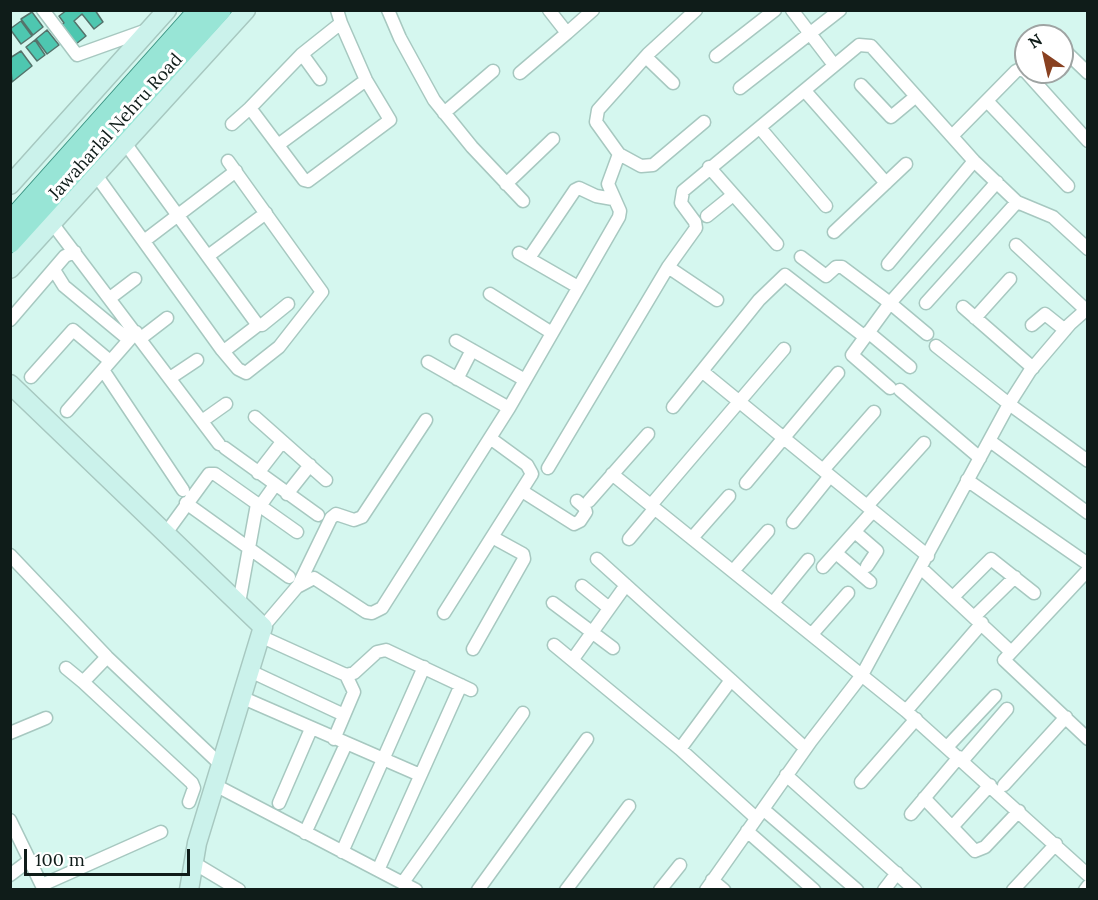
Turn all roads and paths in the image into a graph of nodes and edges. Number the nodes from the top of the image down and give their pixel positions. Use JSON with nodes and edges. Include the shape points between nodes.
{"nodes":[{"id":1,"x":43,"y":10,"type":"edge"},
{"id":2,"x":167,"y":10,"type":"edge"},
{"id":3,"x":199,"y":10,"type":"edge"},
{"id":4,"x":221,"y":10,"type":"edge"},
{"id":5,"x":246,"y":10,"type":"edge"},
{"id":6,"x":388,"y":10,"type":"edge"},
{"id":7,"x":549,"y":10,"type":"edge"},
{"id":8,"x":593,"y":10,"type":"edge"},
{"id":9,"x":696,"y":10,"type":"edge"},
{"id":10,"x":775,"y":10,"type":"edge"},
{"id":11,"x":792,"y":10,"type":"edge"},
{"id":12,"x":840,"y":10,"type":"edge"},
{"id":13,"x":339,"y":17,"type":"edge"},
{"id":14,"x":151,"y":28,"type":"junction"},
{"id":15,"x":567,"y":33,"type":"junction"},
{"id":16,"x":810,"y":34,"type":"junction"},
{"id":17,"x":302,"y":54,"type":"junction"},
{"id":18,"x":716,"y":56,"type":"dead end"},
{"id":19,"x":646,"y":57,"type":"junction"},
{"id":20,"x":1074,"y":60,"type":"edge"},
{"id":21,"x":834,"y":65,"type":"junction"},
{"id":22,"x":493,"y":71,"type":"dead end"},
{"id":23,"x":520,"y":73,"type":"dead end"},
{"id":24,"x":1088,"y":73,"type":"edge"},
{"id":25,"x":1014,"y":74,"type":"edge"},
{"id":26,"x":320,"y":79,"type":"dead end"},
{"id":27,"x":366,"y":80,"type":"junction"},
{"id":28,"x":673,"y":83,"type":"dead end"},
{"id":29,"x":1037,"y":84,"type":"edge"},
{"id":30,"x":861,"y":85,"type":"dead end"},
{"id":31,"x":740,"y":88,"type":"dead end"},
{"id":32,"x":805,"y":91,"type":"junction"},
{"id":33,"x":915,"y":97,"type":"junction"},
{"id":34,"x":987,"y":101,"type":"junction"},
{"id":35,"x":250,"y":108,"type":"junction"},
{"id":36,"x":444,"y":112,"type":"junction"},
{"id":37,"x":704,"y":122,"type":"dead end"},
{"id":38,"x":232,"y":124,"type":"dead end"},
{"id":39,"x":760,"y":128,"type":"junction"},
{"id":40,"x":952,"y":136,"type":"junction"},
{"id":41,"x":553,"y":139,"type":"dead end"},
{"id":42,"x":1088,"y":141,"type":"edge"},
{"id":43,"x":125,"y":143,"type":"junction"},
{"id":44,"x":278,"y":145,"type":"junction"},
{"id":45,"x":619,"y":154,"type":"junction"},
{"id":46,"x":974,"y":161,"type":"junction"},
{"id":47,"x":906,"y":164,"type":"dead end"},
{"id":48,"x":709,"y":167,"type":"junction"},
{"id":49,"x":96,"y":175,"type":"junction"},
{"id":50,"x":997,"y":182,"type":"junction"},
{"id":51,"x":886,"y":183,"type":"junction"},
{"id":52,"x":506,"y":184,"type":"junction"},
{"id":53,"x":10,"y":185,"type":"edge"},
{"id":54,"x":1068,"y":186,"type":"dead end"},
{"id":55,"x":733,"y":195,"type":"junction"},
{"id":56,"x":614,"y":199,"type":"junction"},
{"id":57,"x":523,"y":201,"type":"dead end"},
{"id":58,"x":1017,"y":202,"type":"junction"},
{"id":59,"x":826,"y":206,"type":"dead end"},
{"id":60,"x":266,"y":213,"type":"junction"},
{"id":61,"x":178,"y":215,"type":"junction"},
{"id":62,"x":707,"y":216,"type":"dead end"},
{"id":63,"x":10,"y":222,"type":"edge"},
{"id":64,"x":52,"y":223,"type":"junction"},
{"id":65,"x":834,"y":232,"type":"dead end"},
{"id":66,"x":144,"y":241,"type":"junction"},
{"id":67,"x":10,"y":243,"type":"edge"},
{"id":68,"x":777,"y":244,"type":"dead end"},
{"id":69,"x":1016,"y":245,"type":"dead end"},
{"id":70,"x":1088,"y":249,"type":"edge"},
{"id":71,"x":75,"y":252,"type":"junction"},
{"id":72,"x":208,"y":256,"type":"junction"},
{"id":73,"x":801,"y":257,"type":"dead end"},
{"id":74,"x":888,"y":264,"type":"dead end"},
{"id":75,"x":668,"y":267,"type":"junction"},
{"id":76,"x":10,"y":269,"type":"edge"},
{"id":77,"x":54,"y":270,"type":"junction"},
{"id":78,"x":135,"y":279,"type":"dead end"},
{"id":79,"x":1010,"y":279,"type":"dead end"},
{"id":80,"x":578,"y":287,"type":"junction"},
{"id":81,"x":490,"y":294,"type":"dead end"},
{"id":82,"x":110,"y":298,"type":"junction"},
{"id":83,"x":717,"y":300,"type":"dead end"},
{"id":84,"x":890,"y":303,"type":"junction"},
{"id":85,"x":926,"y":303,"type":"dead end"},
{"id":86,"x":288,"y":304,"type":"dead end"},
{"id":87,"x":963,"y":308,"type":"dead end"},
{"id":88,"x":1087,"y":309,"type":"edge"},
{"id":89,"x":167,"y":318,"type":"dead end"},
{"id":90,"x":975,"y":318,"type":"junction"},
{"id":91,"x":10,"y":320,"type":"edge"},
{"id":92,"x":1032,"y":325,"type":"dead end"},
{"id":93,"x":258,"y":326,"type":"junction"},
{"id":94,"x":1065,"y":330,"type":"junction"},
{"id":95,"x":552,"y":333,"type":"junction"},
{"id":96,"x":927,"y":333,"type":"dead end"},
{"id":97,"x":866,"y":335,"type":"junction"},
{"id":98,"x":135,"y":337,"type":"junction"},
{"id":99,"x":456,"y":341,"type":"dead end"},
{"id":100,"x":936,"y":346,"type":"dead end"},
{"id":101,"x":784,"y":349,"type":"dead end"},
{"id":102,"x":472,"y":350,"type":"junction"},
{"id":103,"x":224,"y":351,"type":"junction"},
{"id":104,"x":197,"y":360,"type":"dead end"},
{"id":105,"x":428,"y":362,"type":"dead end"},
{"id":106,"x":106,"y":366,"type":"junction"},
{"id":107,"x":910,"y":367,"type":"dead end"},
{"id":108,"x":1033,"y":368,"type":"junction"},
{"id":109,"x":703,"y":372,"type":"junction"},
{"id":110,"x":838,"y":373,"type":"dead end"},
{"id":111,"x":31,"y":377,"type":"dead end"},
{"id":112,"x":170,"y":378,"type":"junction"},
{"id":113,"x":457,"y":379,"type":"junction"},
{"id":114,"x":525,"y":380,"type":"junction"},
{"id":115,"x":10,"y":384,"type":"edge"},
{"id":116,"x":739,"y":401,"type":"junction"},
{"id":117,"x":226,"y":404,"type":"dead end"},
{"id":118,"x":1009,"y":404,"type":"junction"},
{"id":119,"x":673,"y":407,"type":"dead end"},
{"id":120,"x":509,"y":408,"type":"junction"},
{"id":121,"x":67,"y":411,"type":"dead end"},
{"id":122,"x":874,"y":412,"type":"dead end"},
{"id":123,"x":255,"y":417,"type":"dead end"},
{"id":124,"x":426,"y":420,"type":"dead end"},
{"id":125,"x":201,"y":421,"type":"junction"},
{"id":126,"x":648,"y":434,"type":"dead end"},
{"id":127,"x":490,"y":438,"type":"junction"},
{"id":128,"x":783,"y":438,"type":"junction"},
{"id":129,"x":990,"y":441,"type":"junction"},
{"id":130,"x":282,"y":442,"type":"junction"},
{"id":131,"x":924,"y":443,"type":"dead end"},
{"id":132,"x":980,"y":458,"type":"junction"},
{"id":133,"x":1088,"y":461,"type":"edge"},
{"id":134,"x":309,"y":465,"type":"junction"},
{"id":135,"x":548,"y":468,"type":"dead end"},
{"id":136,"x":258,"y":472,"type":"junction"},
{"id":137,"x":826,"y":473,"type":"junction"},
{"id":138,"x":612,"y":474,"type":"junction"},
{"id":139,"x":326,"y":480,"type":"dead end"},
{"id":140,"x":967,"y":480,"type":"junction"},
{"id":141,"x":746,"y":483,"type":"dead end"},
{"id":142,"x":275,"y":485,"type":"junction"},
{"id":143,"x":183,"y":490,"type":"dead end"},
{"id":144,"x":522,"y":491,"type":"junction"},
{"id":145,"x":287,"y":494,"type":"junction"},
{"id":146,"x":729,"y":496,"type":"dead end"},
{"id":147,"x":186,"y":503,"type":"junction"},
{"id":148,"x":258,"y":505,"type":"junction"},
{"id":149,"x":653,"y":507,"type":"junction"},
{"id":150,"x":870,"y":509,"type":"junction"},
{"id":151,"x":1088,"y":513,"type":"edge"},
{"id":152,"x":318,"y":515,"type":"dead end"},
{"id":153,"x":793,"y":522,"type":"dead end"},
{"id":154,"x":768,"y":531,"type":"dead end"},
{"id":155,"x":297,"y":532,"type":"dead end"},
{"id":156,"x":855,"y":532,"type":"junction"},
{"id":157,"x":166,"y":533,"type":"junction"},
{"id":158,"x":492,"y":537,"type":"junction"},
{"id":159,"x":692,"y":538,"type":"junction"},
{"id":160,"x":629,"y":539,"type":"dead end"},
{"id":161,"x":249,"y":548,"type":"junction"},
{"id":162,"x":836,"y":553,"type":"junction"},
{"id":163,"x":10,"y":555,"type":"edge"},
{"id":164,"x":928,"y":556,"type":"junction"},
{"id":165,"x":597,"y":558,"type":"dead end"},
{"id":166,"x":808,"y":560,"type":"dead end"},
{"id":167,"x":1088,"y":564,"type":"edge"},
{"id":168,"x":867,"y":566,"type":"dead end"},
{"id":169,"x":823,"y":567,"type":"dead end"},
{"id":170,"x":922,"y":569,"type":"junction"},
{"id":171,"x":1088,"y":570,"type":"edge"},
{"id":172,"x":733,"y":571,"type":"junction"},
{"id":173,"x":289,"y":577,"type":"dead end"},
{"id":174,"x":1015,"y":578,"type":"junction"},
{"id":175,"x":870,"y":582,"type":"dead end"},
{"id":176,"x":626,"y":585,"type":"junction"},
{"id":177,"x":582,"y":586,"type":"dead end"},
{"id":178,"x":297,"y":587,"type":"junction"},
{"id":179,"x":848,"y":592,"type":"dead end"},
{"id":180,"x":1034,"y":593,"type":"dead end"},
{"id":181,"x":953,"y":597,"type":"junction"},
{"id":182,"x":239,"y":603,"type":"junction"},
{"id":183,"x":553,"y":603,"type":"dead end"},
{"id":184,"x":773,"y":603,"type":"junction"},
{"id":185,"x":609,"y":608,"type":"junction"},
{"id":186,"x":444,"y":613,"type":"dead end"},
{"id":187,"x":979,"y":619,"type":"junction"},
{"id":188,"x":262,"y":632,"type":"junction"},
{"id":189,"x":592,"y":632,"type":"junction"},
{"id":190,"x":812,"y":634,"type":"junction"},
{"id":191,"x":554,"y":645,"type":"dead end"},
{"id":192,"x":613,"y":648,"type":"dead end"},
{"id":193,"x":473,"y":649,"type":"dead end"},
{"id":194,"x":1010,"y":651,"type":"junction"},
{"id":195,"x":107,"y":657,"type":"junction"},
{"id":196,"x":573,"y":659,"type":"junction"},
{"id":197,"x":424,"y":667,"type":"junction"},
{"id":198,"x":66,"y":668,"type":"dead end"},
{"id":199,"x":250,"y":670,"type":"junction"},
{"id":200,"x":346,"y":675,"type":"junction"},
{"id":201,"x":862,"y":675,"type":"junction"},
{"id":202,"x":731,"y":680,"type":"junction"},
{"id":203,"x":83,"y":682,"type":"junction"},
{"id":204,"x":995,"y":696,"type":"dead end"},
{"id":205,"x":242,"y":697,"type":"junction"},
{"id":206,"x":1007,"y":710,"type":"dead end"},
{"id":207,"x":906,"y":711,"type":"junction"},
{"id":208,"x":523,"y":713,"type":"dead end"},
{"id":209,"x":344,"y":715,"type":"junction"},
{"id":210,"x":1066,"y":717,"type":"junction"},
{"id":211,"x":45,"y":718,"type":"dead end"},
{"id":212,"x":916,"y":719,"type":"junction"},
{"id":213,"x":311,"y":729,"type":"junction"},
{"id":214,"x":10,"y":733,"type":"edge"},
{"id":215,"x":334,"y":739,"type":"junction"},
{"id":216,"x":587,"y":739,"type":"dead end"},
{"id":217,"x":1088,"y":739,"type":"edge"},
{"id":218,"x":346,"y":744,"type":"junction"},
{"id":219,"x":947,"y":747,"type":"junction"},
{"id":220,"x":805,"y":748,"type":"junction"},
{"id":221,"x":680,"y":749,"type":"junction"},
{"id":222,"x":382,"y":759,"type":"junction"},
{"id":223,"x":960,"y":759,"type":"junction"},
{"id":224,"x":221,"y":765,"type":"junction"},
{"id":225,"x":420,"y":775,"type":"junction"},
{"id":226,"x":786,"y":775,"type":"junction"},
{"id":227,"x":861,"y":782,"type":"dead end"},
{"id":228,"x":990,"y":784,"type":"junction"},
{"id":229,"x":215,"y":785,"type":"junction"},
{"id":230,"x":1004,"y":785,"type":"dead end"},
{"id":231,"x":924,"y":798,"type":"junction"},
{"id":232,"x":189,"y":802,"type":"dead end"},
{"id":233,"x":279,"y":803,"type":"dead end"},
{"id":234,"x":629,"y":806,"type":"dead end"},
{"id":235,"x":1019,"y":811,"type":"junction"},
{"id":236,"x":760,"y":813,"type":"junction"},
{"id":237,"x":910,"y":814,"type":"dead end"},
{"id":238,"x":10,"y":820,"type":"edge"},
{"id":239,"x":953,"y":825,"type":"junction"},
{"id":240,"x":747,"y":831,"type":"junction"},
{"id":241,"x":161,"y":832,"type":"dead end"},
{"id":242,"x":305,"y":833,"type":"junction"},
{"id":243,"x":1056,"y":844,"type":"junction"},
{"id":244,"x":342,"y":852,"type":"junction"},
{"id":245,"x":30,"y":860,"type":"junction"},
{"id":246,"x":194,"y":863,"type":"junction"},
{"id":247,"x":680,"y":865,"type":"dead end"},
{"id":248,"x":379,"y":868,"type":"junction"},
{"id":249,"x":897,"y":873,"type":"junction"},
{"id":250,"x":10,"y":875,"type":"edge"},
{"id":251,"x":1088,"y":875,"type":"edge"},
{"id":252,"x":404,"y":881,"type":"junction"},
{"id":253,"x":709,"y":885,"type":"edge"},
{"id":254,"x":43,"y":887,"type":"edge"},
{"id":255,"x":189,"y":890,"type":"edge"},
{"id":256,"x":240,"y":890,"type":"edge"},
{"id":257,"x":416,"y":890,"type":"edge"},
{"id":258,"x":478,"y":890,"type":"edge"},
{"id":259,"x":566,"y":890,"type":"edge"},
{"id":260,"x":660,"y":890,"type":"edge"},
{"id":261,"x":724,"y":890,"type":"edge"},
{"id":262,"x":814,"y":890,"type":"edge"},
{"id":263,"x":857,"y":890,"type":"edge"},
{"id":264,"x":884,"y":890,"type":"edge"},
{"id":265,"x":915,"y":890,"type":"edge"},
{"id":266,"x":1013,"y":890,"type":"edge"}],
"edges":[{"from":1,"to":14,"type":"street","via":[[77,55]]},
{"from":2,"to":14,"type":"street"},
{"from":3,"to":63,"type":"main road","name":"Jawaharlal Nehru Road"},
{"from":4,"to":67,"type":"main road","name":"Jawaharlal Nehru Road"},
{"from":5,"to":43,"type":"street"},
{"from":6,"to":36,"type":"street","via":[[416,68]]},
{"from":7,"to":15,"type":"street"},
{"from":8,"to":15,"type":"street"},
{"from":9,"to":19,"type":"street"},
{"from":10,"to":18,"type":"street"},
{"from":11,"to":16,"type":"street"},
{"from":12,"to":16,"type":"street"},
{"from":13,"to":17,"type":"street"},
{"from":13,"to":27,"type":"street"},
{"from":14,"to":53,"type":"street"},
{"from":15,"to":23,"type":"street"},
{"from":16,"to":21,"type":"street"},
{"from":16,"to":31,"type":"street"},
{"from":17,"to":26,"type":"street"},
{"from":17,"to":35,"type":"street"},
{"from":19,"to":28,"type":"street"},
{"from":19,"to":45,"type":"street","via":[[596,116],[598,126]]},
{"from":20,"to":24,"type":"street"},
{"from":21,"to":32,"type":"street"},
{"from":21,"to":33,"type":"street","via":[[859,45],[867,44]]},
{"from":22,"to":36,"type":"street"},
{"from":25,"to":34,"type":"street"},
{"from":27,"to":44,"type":"street"},
{"from":27,"to":44,"type":"street","via":[[390,120],[310,180],[304,180]]},
{"from":29,"to":42,"type":"street"},
{"from":30,"to":33,"type":"street","via":[[891,117]]},
{"from":32,"to":39,"type":"street"},
{"from":32,"to":51,"type":"street"},
{"from":33,"to":40,"type":"street"},
{"from":34,"to":40,"type":"street"},
{"from":34,"to":54,"type":"street"},
{"from":35,"to":38,"type":"street"},
{"from":35,"to":44,"type":"street"},
{"from":36,"to":52,"type":"street"},
{"from":37,"to":45,"type":"street","via":[[653,165],[641,166]]},
{"from":39,"to":48,"type":"street"},
{"from":39,"to":59,"type":"street"},
{"from":40,"to":46,"type":"street"},
{"from":41,"to":52,"type":"street"},
{"from":43,"to":49,"type":"street"},
{"from":43,"to":61,"type":"street"},
{"from":45,"to":56,"type":"street","via":[[608,184]]},
{"from":46,"to":50,"type":"street"},
{"from":46,"to":74,"type":"street"},
{"from":47,"to":51,"type":"street"},
{"from":48,"to":55,"type":"street"},
{"from":48,"to":75,"type":"street","via":[[680,195],[696,225]]},
{"from":49,"to":64,"type":"street"},
{"from":49,"to":66,"type":"street"},
{"from":50,"to":58,"type":"street"},
{"from":50,"to":84,"type":"street"},
{"from":51,"to":65,"type":"street"},
{"from":52,"to":57,"type":"street"},
{"from":55,"to":62,"type":"street"},
{"from":55,"to":68,"type":"street"},
{"from":56,"to":80,"type":"street","via":[[619,217]]},
{"from":56,"to":80,"type":"street","via":[[575,190],[524,256]]},
{"from":58,"to":70,"type":"street","via":[[1053,218]]},
{"from":58,"to":85,"type":"street"},
{"from":60,"to":61,"type":"street","via":[[232,166]]},
{"from":60,"to":72,"type":"street"},
{"from":60,"to":103,"type":"street","via":[[317,281],[321,296],[279,348],[249,372],[238,369]]},
{"from":61,"to":66,"type":"street"},
{"from":61,"to":72,"type":"street"},
{"from":64,"to":71,"type":"street"},
{"from":64,"to":76,"type":"street"},
{"from":66,"to":103,"type":"street"},
{"from":69,"to":88,"type":"street"},
{"from":71,"to":77,"type":"street","via":[[65,256]]},
{"from":71,"to":82,"type":"street"},
{"from":72,"to":93,"type":"street"},
{"from":73,"to":84,"type":"street","via":[[825,276],[842,267]]},
{"from":75,"to":83,"type":"street"},
{"from":75,"to":135,"type":"street"},
{"from":77,"to":91,"type":"street"},
{"from":77,"to":98,"type":"street","via":[[64,286]]},
{"from":78,"to":82,"type":"street"},
{"from":79,"to":90,"type":"street"},
{"from":80,"to":95,"type":"street"},
{"from":81,"to":95,"type":"street"},
{"from":82,"to":98,"type":"street"},
{"from":84,"to":96,"type":"street"},
{"from":84,"to":97,"type":"street"},
{"from":86,"to":93,"type":"street"},
{"from":87,"to":90,"type":"street"},
{"from":88,"to":94,"type":"street"},
{"from":89,"to":98,"type":"street"},
{"from":90,"to":108,"type":"street"},
{"from":92,"to":94,"type":"street","via":[[1045,314]]},
{"from":93,"to":103,"type":"street"},
{"from":94,"to":108,"type":"street"},
{"from":95,"to":114,"type":"street"},
{"from":97,"to":107,"type":"street"},
{"from":97,"to":109,"type":"street","via":[[785,275],[759,300]]},
{"from":97,"to":132,"type":"street","via":[[852,357]]},
{"from":98,"to":106,"type":"street"},
{"from":98,"to":112,"type":"street"},
{"from":99,"to":102,"type":"street"},
{"from":100,"to":118,"type":"street"},
{"from":101,"to":116,"type":"street"},
{"from":102,"to":113,"type":"street"},
{"from":102,"to":114,"type":"street"},
{"from":104,"to":112,"type":"street"},
{"from":105,"to":113,"type":"street"},
{"from":106,"to":111,"type":"street","via":[[73,330]]},
{"from":106,"to":121,"type":"street"},
{"from":106,"to":143,"type":"street"},
{"from":108,"to":118,"type":"street"},
{"from":109,"to":116,"type":"street"},
{"from":109,"to":119,"type":"street"},
{"from":110,"to":128,"type":"street"},
{"from":112,"to":125,"type":"street"},
{"from":113,"to":120,"type":"street"},
{"from":114,"to":120,"type":"street"},
{"from":115,"to":157,"type":"street"},
{"from":116,"to":128,"type":"street"},
{"from":116,"to":149,"type":"street"},
{"from":117,"to":125,"type":"street"},
{"from":118,"to":129,"type":"street"},
{"from":118,"to":133,"type":"street"},
{"from":120,"to":127,"type":"street"},
{"from":122,"to":137,"type":"street"},
{"from":123,"to":130,"type":"street"},
{"from":124,"to":178,"type":"street","via":[[362,517],[354,520],[336,514],[331,518]]},
{"from":125,"to":136,"type":"street","via":[[222,446]]},
{"from":126,"to":138,"type":"street"},
{"from":127,"to":144,"type":"street","via":[[531,470]]},
{"from":127,"to":178,"type":"street","via":[[382,608],[366,612],[314,578]]},
{"from":128,"to":137,"type":"street"},
{"from":128,"to":141,"type":"street"},
{"from":129,"to":132,"type":"street"},
{"from":129,"to":151,"type":"street"},
{"from":130,"to":134,"type":"street"},
{"from":130,"to":136,"type":"street"},
{"from":131,"to":150,"type":"street"},
{"from":132,"to":140,"type":"street"},
{"from":134,"to":139,"type":"street"},
{"from":134,"to":145,"type":"street"},
{"from":136,"to":142,"type":"street"},
{"from":137,"to":150,"type":"street"},
{"from":137,"to":153,"type":"street"},
{"from":138,"to":144,"type":"street","via":[[583,501],[586,512],[574,524]]},
{"from":138,"to":149,"type":"street"},
{"from":140,"to":164,"type":"street"},
{"from":140,"to":167,"type":"street"},
{"from":142,"to":145,"type":"street"},
{"from":142,"to":148,"type":"street"},
{"from":144,"to":158,"type":"street"},
{"from":145,"to":152,"type":"street"},
{"from":146,"to":159,"type":"street"},
{"from":147,"to":148,"type":"street","via":[[204,478],[214,474]]},
{"from":147,"to":157,"type":"street"},
{"from":147,"to":161,"type":"street"},
{"from":148,"to":155,"type":"street"},
{"from":148,"to":161,"type":"street"},
{"from":149,"to":159,"type":"street"},
{"from":149,"to":160,"type":"street"},
{"from":150,"to":156,"type":"street"},
{"from":150,"to":164,"type":"street"},
{"from":154,"to":172,"type":"street"},
{"from":156,"to":162,"type":"street"},
{"from":156,"to":168,"type":"street","via":[[877,551]]},
{"from":157,"to":182,"type":"street"},
{"from":158,"to":186,"type":"street"},
{"from":158,"to":193,"type":"street","via":[[523,554],[524,559]]},
{"from":159,"to":172,"type":"street"},
{"from":161,"to":173,"type":"street"},
{"from":161,"to":182,"type":"street"},
{"from":162,"to":169,"type":"street"},
{"from":162,"to":175,"type":"street"},
{"from":163,"to":195,"type":"street"},
{"from":164,"to":170,"type":"street"},
{"from":165,"to":176,"type":"street"},
{"from":166,"to":184,"type":"street"},
{"from":170,"to":181,"type":"street"},
{"from":170,"to":201,"type":"street"},
{"from":171,"to":194,"type":"street"},
{"from":172,"to":184,"type":"street"},
{"from":174,"to":180,"type":"street"},
{"from":174,"to":181,"type":"street","via":[[989,559]]},
{"from":174,"to":187,"type":"street"},
{"from":176,"to":185,"type":"street"},
{"from":176,"to":202,"type":"street"},
{"from":177,"to":185,"type":"street"},
{"from":178,"to":188,"type":"street"},
{"from":179,"to":190,"type":"street"},
{"from":181,"to":187,"type":"street"},
{"from":182,"to":188,"type":"street"},
{"from":183,"to":189,"type":"street"},
{"from":184,"to":190,"type":"street"},
{"from":185,"to":189,"type":"street"},
{"from":187,"to":194,"type":"street"},
{"from":187,"to":207,"type":"street"},
{"from":188,"to":199,"type":"street"},
{"from":188,"to":200,"type":"street"},
{"from":189,"to":192,"type":"street"},
{"from":189,"to":196,"type":"street"},
{"from":190,"to":201,"type":"street"},
{"from":191,"to":196,"type":"street"},
{"from":194,"to":210,"type":"street","via":[[1005,662]]},
{"from":195,"to":203,"type":"street"},
{"from":195,"to":224,"type":"street"},
{"from":196,"to":221,"type":"street"},
{"from":197,"to":200,"type":"street","via":[[382,650]]},
{"from":197,"to":222,"type":"street"},
{"from":197,"to":225,"type":"street","via":[[466,688]]},
{"from":198,"to":203,"type":"street"},
{"from":199,"to":205,"type":"street"},
{"from":199,"to":209,"type":"street"},
{"from":200,"to":209,"type":"street","via":[[354,692]]},
{"from":201,"to":207,"type":"street"},
{"from":201,"to":220,"type":"street"},
{"from":202,"to":220,"type":"street"},
{"from":202,"to":221,"type":"street"},
{"from":203,"to":232,"type":"street","via":[[192,783]]},
{"from":204,"to":219,"type":"street"},
{"from":205,"to":213,"type":"street"},
{"from":205,"to":224,"type":"street"},
{"from":206,"to":223,"type":"street"},
{"from":207,"to":212,"type":"street"},
{"from":208,"to":252,"type":"street"},
{"from":209,"to":215,"type":"street"},
{"from":210,"to":217,"type":"street"},
{"from":210,"to":230,"type":"street"},
{"from":211,"to":214,"type":"street"},
{"from":212,"to":219,"type":"street"},
{"from":212,"to":227,"type":"street"},
{"from":213,"to":215,"type":"street"},
{"from":213,"to":233,"type":"street"},
{"from":215,"to":218,"type":"street"},
{"from":216,"to":258,"type":"street"},
{"from":218,"to":222,"type":"street"},
{"from":218,"to":242,"type":"street"},
{"from":219,"to":223,"type":"street"},
{"from":220,"to":226,"type":"street"},
{"from":221,"to":236,"type":"street"},
{"from":222,"to":225,"type":"street"},
{"from":222,"to":244,"type":"street"},
{"from":223,"to":228,"type":"street"},
{"from":223,"to":231,"type":"street"},
{"from":224,"to":229,"type":"street"},
{"from":225,"to":248,"type":"street"},
{"from":226,"to":236,"type":"street"},
{"from":226,"to":249,"type":"street"},
{"from":228,"to":235,"type":"street"},
{"from":228,"to":239,"type":"street"},
{"from":229,"to":242,"type":"street"},
{"from":229,"to":246,"type":"street"},
{"from":231,"to":237,"type":"street"},
{"from":231,"to":239,"type":"street"},
{"from":234,"to":259,"type":"street"},
{"from":235,"to":239,"type":"street","via":[[981,850],[975,851],[963,841]]},
{"from":235,"to":243,"type":"street"},
{"from":236,"to":240,"type":"street"},
{"from":236,"to":263,"type":"street"},
{"from":238,"to":245,"type":"street"},
{"from":240,"to":253,"type":"street"},
{"from":240,"to":262,"type":"street"},
{"from":241,"to":254,"type":"street"},
{"from":242,"to":244,"type":"street"},
{"from":243,"to":251,"type":"street"},
{"from":243,"to":266,"type":"street"},
{"from":244,"to":248,"type":"street"},
{"from":245,"to":250,"type":"street"},
{"from":245,"to":254,"type":"street"},
{"from":246,"to":255,"type":"street"},
{"from":246,"to":256,"type":"street"},
{"from":247,"to":260,"type":"street"},
{"from":248,"to":252,"type":"street"},
{"from":249,"to":264,"type":"street"},
{"from":249,"to":265,"type":"street"},
{"from":252,"to":257,"type":"street"},
{"from":253,"to":261,"type":"street"}]}
